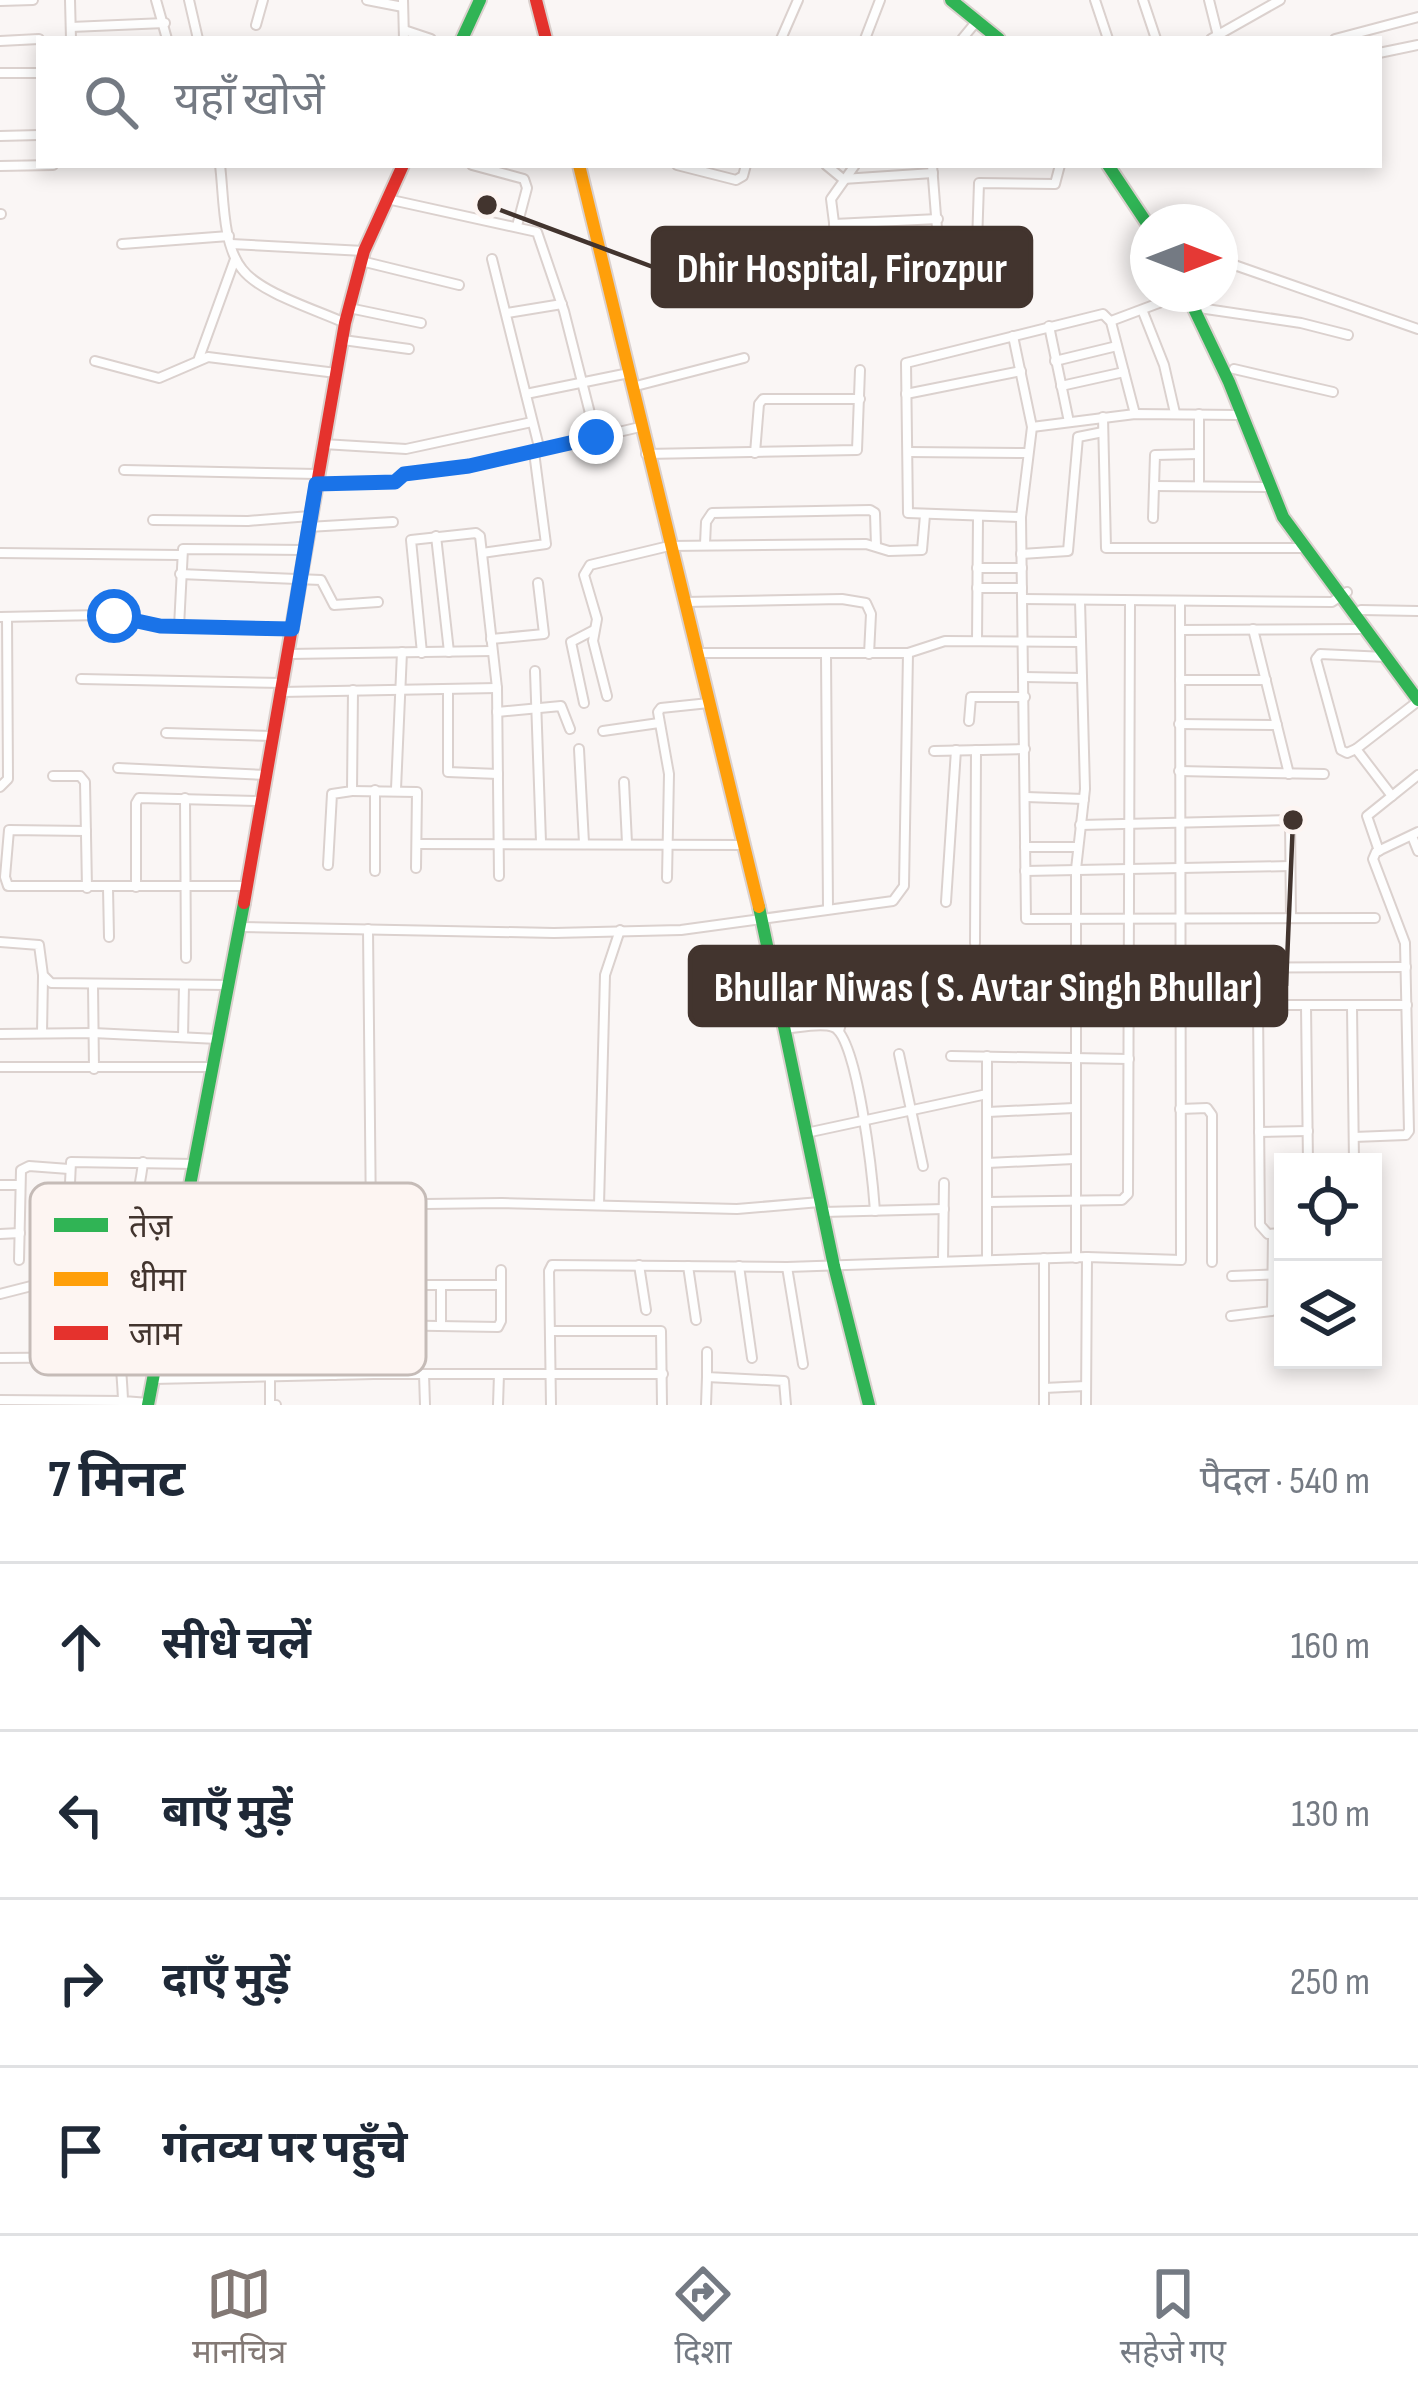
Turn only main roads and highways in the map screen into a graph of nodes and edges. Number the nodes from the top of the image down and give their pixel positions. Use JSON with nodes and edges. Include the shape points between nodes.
{"nodes":[{"id":1,"x":480,"y":0,"type":"edge"},
{"id":2,"x":536,"y":0,"type":"edge"},
{"id":3,"x":951,"y":0,"type":"edge"},
{"id":4,"x":462,"y":36,"type":"edge"},
{"id":5,"x":545,"y":36,"type":"edge"},
{"id":6,"x":995,"y":36,"type":"edge"},
{"id":7,"x":402,"y":168,"type":"edge"},
{"id":8,"x":580,"y":168,"type":"edge"},
{"id":9,"x":1110,"y":168,"type":"edge"},
{"id":10,"x":1121,"y":168,"type":"edge"},
{"id":11,"x":1134,"y":204,"type":"edge"},
{"id":12,"x":1145,"y":204,"type":"edge"},
{"id":13,"x":1194,"y":312,"type":"edge"},
{"id":14,"x":1206,"y":312,"type":"edge"},
{"id":15,"x":1344,"y":595,"type":"junction"},
{"id":16,"x":1418,"y":685,"type":"edge"},
{"id":17,"x":1418,"y":700,"type":"edge"},
{"id":18,"x":191,"y":1183,"type":"edge"},
{"id":19,"x":868,"y":1405,"type":"edge"}],
"edges":[{"from":1,"to":4,"type":"main road"},
{"from":2,"to":5,"type":"main road"},
{"from":3,"to":6,"type":"main road"},
{"from":7,"to":18,"type":"main road","via":[[362,256],[347,315]]},
{"from":8,"to":19,"type":"main road","via":[[745,844]]},
{"from":9,"to":11,"type":"main road"},
{"from":10,"to":12,"type":"main road"},
{"from":13,"to":15,"type":"main road","via":[[1268,487],[1302,548]]},
{"from":14,"to":15,"type":"main road","via":[[1291,513]]},
{"from":15,"to":16,"type":"main road"},
{"from":15,"to":17,"type":"main road"}]}
